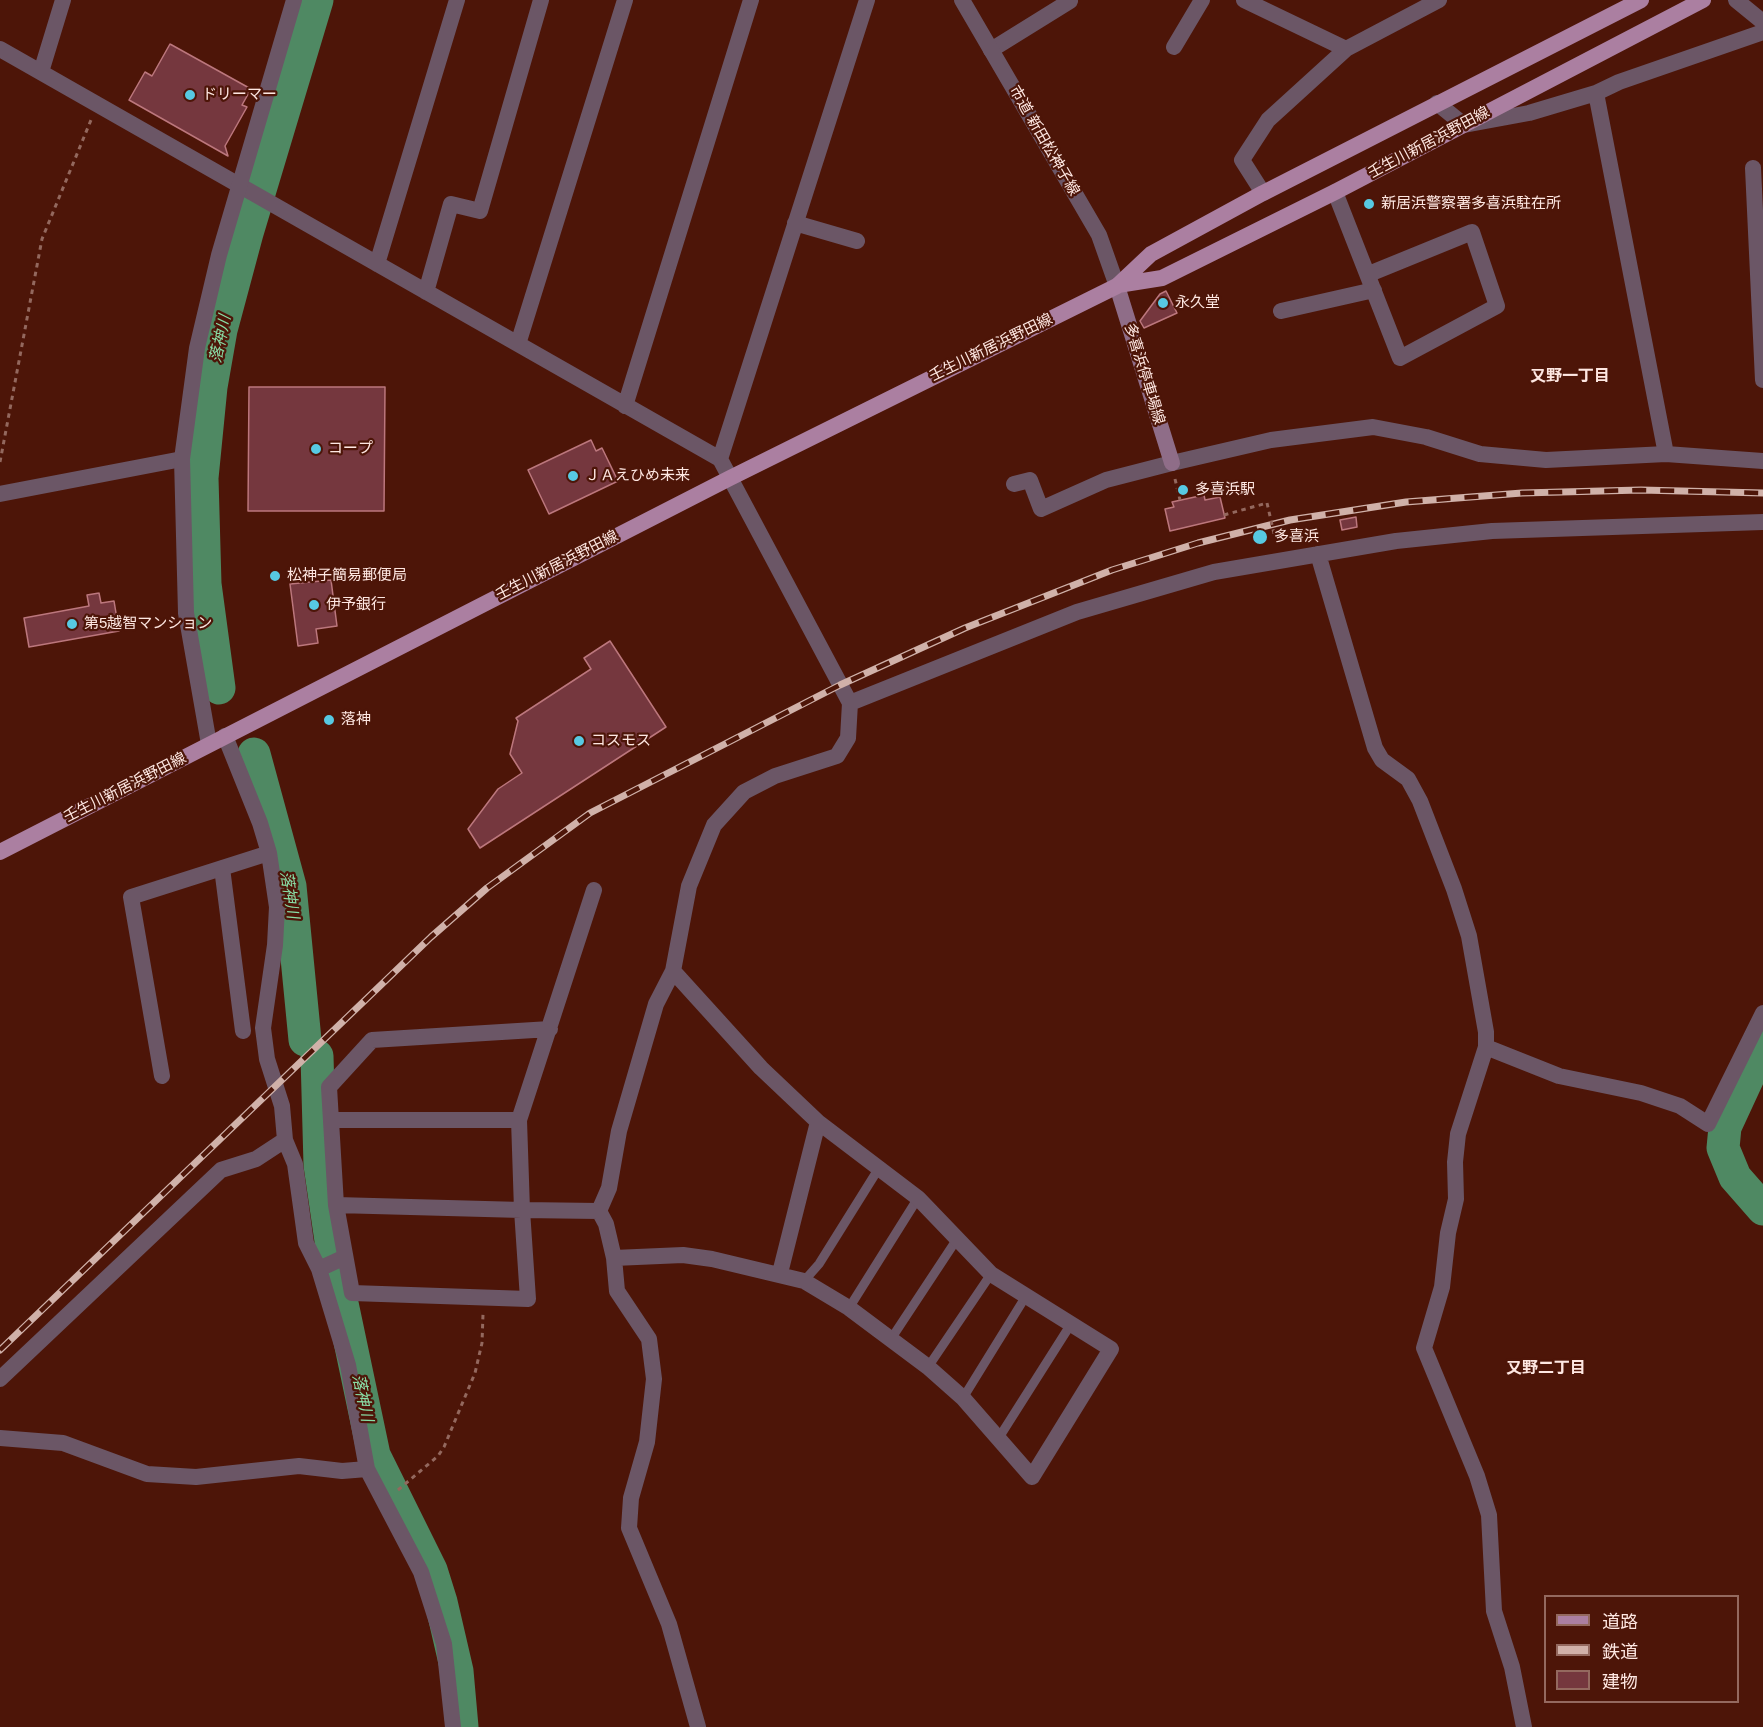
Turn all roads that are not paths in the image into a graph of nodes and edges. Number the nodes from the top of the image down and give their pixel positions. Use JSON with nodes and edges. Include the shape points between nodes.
{"nodes":[{"id":1,"x":63,"y":0,"type":"edge"},
{"id":2,"x":294,"y":0,"type":"edge"},
{"id":3,"x":457,"y":0,"type":"edge"},
{"id":4,"x":542,"y":0,"type":"edge"},
{"id":5,"x":625,"y":0,"type":"edge"},
{"id":6,"x":751,"y":0,"type":"edge"},
{"id":7,"x":867,"y":0,"type":"edge"},
{"id":8,"x":962,"y":0,"type":"edge"},
{"id":9,"x":1202,"y":0,"type":"edge"},
{"id":10,"x":1244,"y":0,"type":"edge"},
{"id":11,"x":1439,"y":0,"type":"edge"},
{"id":12,"x":1641,"y":0,"type":"edge"},
{"id":13,"x":1703,"y":0,"type":"edge"},
{"id":14,"x":1736,"y":0,"type":"edge"},
{"id":15,"x":1070,"y":1,"type":"edge"},
{"id":16,"x":1763,"y":22,"type":"edge"},
{"id":17,"x":1763,"y":32,"type":"edge"},
{"id":18,"x":1174,"y":47,"type":"dead end"},
{"id":19,"x":0,"y":49,"type":"edge"},
{"id":20,"x":1346,"y":49,"type":"junction"},
{"id":21,"x":991,"y":50,"type":"junction"},
{"id":22,"x":41,"y":72,"type":"junction"},
{"id":23,"x":1596,"y":93,"type":"junction"},
{"id":24,"x":1437,"y":103,"type":"junction"},
{"id":25,"x":1464,"y":124,"type":"junction"},
{"id":26,"x":1753,"y":168,"type":"dead end"},
{"id":27,"x":244,"y":188,"type":"junction"},
{"id":28,"x":1335,"y":192,"type":"junction"},
{"id":29,"x":1263,"y":193,"type":"junction"},
{"id":30,"x":795,"y":223,"type":"junction"},
{"id":31,"x":857,"y":241,"type":"dead end"},
{"id":32,"x":377,"y":264,"type":"junction"},
{"id":33,"x":1371,"y":282,"type":"junction"},
{"id":34,"x":1117,"y":286,"type":"junction"},
{"id":35,"x":426,"y":292,"type":"junction"},
{"id":36,"x":1281,"y":311,"type":"dead end"},
{"id":37,"x":518,"y":344,"type":"junction"},
{"id":38,"x":1763,"y":380,"type":"edge"},
{"id":39,"x":625,"y":406,"type":"junction"},
{"id":40,"x":1666,"y":454,"type":"junction"},
{"id":41,"x":182,"y":459,"type":"junction"},
{"id":42,"x":720,"y":459,"type":"junction"},
{"id":43,"x":1763,"y":461,"type":"edge"},
{"id":44,"x":1172,"y":463,"type":"junction"},
{"id":45,"x":730,"y":478,"type":"junction"},
{"id":46,"x":1014,"y":484,"type":"dead end"},
{"id":47,"x":0,"y":494,"type":"edge"},
{"id":48,"x":1763,"y":522,"type":"edge"},
{"id":49,"x":1318,"y":554,"type":"junction"},
{"id":50,"x":850,"y":703,"type":"junction"},
{"id":51,"x":225,"y":736,"type":"junction"},
{"id":52,"x":209,"y":744,"type":"junction"},
{"id":53,"x":0,"y":852,"type":"edge"},
{"id":54,"x":269,"y":853,"type":"junction"},
{"id":55,"x":222,"y":868,"type":"junction"},
{"id":56,"x":594,"y":890,"type":"dead end"},
{"id":57,"x":673,"y":970,"type":"junction"},
{"id":58,"x":1763,"y":1013,"type":"edge"},
{"id":59,"x":550,"y":1029,"type":"junction"},
{"id":60,"x":243,"y":1031,"type":"dead end"},
{"id":61,"x":1486,"y":1047,"type":"junction"},
{"id":62,"x":162,"y":1076,"type":"dead end"},
{"id":63,"x":331,"y":1120,"type":"junction"},
{"id":64,"x":519,"y":1120,"type":"junction"},
{"id":65,"x":818,"y":1122,"type":"junction"},
{"id":66,"x":285,"y":1140,"type":"junction"},
{"id":67,"x":879,"y":1168,"type":"junction"},
{"id":68,"x":918,"y":1198,"type":"junction"},
{"id":69,"x":336,"y":1204,"type":"junction"},
{"id":70,"x":522,"y":1210,"type":"junction"},
{"id":71,"x":599,"y":1210,"type":"junction"},
{"id":72,"x":957,"y":1239,"type":"junction"},
{"id":73,"x":345,"y":1258,"type":"junction"},
{"id":74,"x":614,"y":1258,"type":"junction"},
{"id":75,"x":320,"y":1268,"type":"junction"},
{"id":76,"x":780,"y":1273,"type":"junction"},
{"id":77,"x":991,"y":1274,"type":"junction"},
{"id":78,"x":804,"y":1281,"type":"junction"},
{"id":79,"x":1026,"y":1296,"type":"junction"},
{"id":80,"x":849,"y":1308,"type":"junction"},
{"id":81,"x":1071,"y":1324,"type":"junction"},
{"id":82,"x":891,"y":1339,"type":"junction"},
{"id":83,"x":928,"y":1367,"type":"junction"},
{"id":84,"x":0,"y":1379,"type":"edge"},
{"id":85,"x":963,"y":1398,"type":"junction"},
{"id":86,"x":999,"y":1436,"type":"junction"},
{"id":87,"x":0,"y":1438,"type":"edge"},
{"id":88,"x":367,"y":1469,"type":"junction"},
{"id":89,"x":453,"y":1727,"type":"edge"},
{"id":90,"x":698,"y":1727,"type":"edge"},
{"id":91,"x":1524,"y":1727,"type":"edge"}],
"edges":[{"from":1,"to":22,"type":"street"},
{"from":2,"to":27,"type":"street"},
{"from":3,"to":32,"type":"street"},
{"from":4,"to":35,"type":"street","via":[[480,211],[452,204]]},
{"from":5,"to":37,"type":"street"},
{"from":6,"to":39,"type":"street"},
{"from":7,"to":30,"type":"street"},
{"from":8,"to":21,"type":"street","name":"市道 新田松神子線"},
{"from":9,"to":18,"type":"street"},
{"from":10,"to":20,"type":"street"},
{"from":11,"to":20,"type":"street"},
{"from":12,"to":24,"type":"main road","name":"壬生川新居浜野田線"},
{"from":13,"to":25,"type":"main road","name":"壬生川新居浜野田線"},
{"from":14,"to":16,"type":"street"},
{"from":15,"to":21,"type":"street"},
{"from":17,"to":23,"type":"street"},
{"from":19,"to":22,"type":"street"},
{"from":20,"to":29,"type":"street","via":[[1268,120],[1242,160]]},
{"from":21,"to":34,"type":"street","name":"市道 新田松神子線","via":[[1100,235]]},
{"from":22,"to":27,"type":"street"},
{"from":23,"to":25,"type":"street","via":[[1529,112]]},
{"from":23,"to":40,"type":"street"},
{"from":24,"to":25,"type":"street"},
{"from":24,"to":29,"type":"main road","name":"壬生川新居浜野田線"},
{"from":25,"to":28,"type":"main road","name":"壬生川新居浜野田線"},
{"from":26,"to":38,"type":"street"},
{"from":27,"to":32,"type":"street"},
{"from":27,"to":41,"type":"street","via":[[219,255],[197,348]]},
{"from":28,"to":33,"type":"street"},
{"from":28,"to":34,"type":"main road","name":"壬生川新居浜野田線","via":[[1162,278]]},
{"from":29,"to":34,"type":"main road","name":"壬生川新居浜野田線","via":[[1151,254]]},
{"from":30,"to":31,"type":"street"},
{"from":30,"to":42,"type":"street"},
{"from":32,"to":35,"type":"street"},
{"from":33,"to":33,"type":"street","via":[[1400,358],[1497,306],[1473,232]]},
{"from":33,"to":36,"type":"street"},
{"from":34,"to":44,"type":"main road","name":"多喜浜停車場線"},
{"from":34,"to":45,"type":"main road","name":"壬生川新居浜野田線"},
{"from":35,"to":37,"type":"street"},
{"from":37,"to":39,"type":"street"},
{"from":39,"to":42,"type":"street"},
{"from":40,"to":43,"type":"street"},
{"from":40,"to":44,"type":"street","via":[[1546,460],[1480,454],[1426,437],[1372,427],[1271,440]]},
{"from":41,"to":47,"type":"street"},
{"from":41,"to":52,"type":"street","via":[[186,613]]},
{"from":42,"to":45,"type":"street"},
{"from":44,"to":46,"type":"street","via":[[1106,480],[1041,509],[1030,480]]},
{"from":45,"to":50,"type":"street"},
{"from":45,"to":51,"type":"main road","name":"壬生川新居浜野田線"},
{"from":48,"to":49,"type":"street","via":[[1492,531]]},
{"from":49,"to":50,"type":"street","via":[[1214,572],[1077,612]]},
{"from":49,"to":61,"type":"street","via":[[1374,748],[1382,760],[1408,779],[1454,889],[1468,936]]},
{"from":50,"to":57,"type":"street","via":[[848,738],[837,756],[775,776],[744,792],[714,825],[689,886]]},
{"from":51,"to":52,"type":"main road","name":"壬生川新居浜野田線"},
{"from":51,"to":54,"type":"street"},
{"from":52,"to":53,"type":"main road","name":"壬生川新居浜野田線"},
{"from":54,"to":55,"type":"street"},
{"from":54,"to":66,"type":"street","via":[[277,907],[263,1028],[267,1059],[282,1106]]},
{"from":55,"to":60,"type":"street"},
{"from":55,"to":62,"type":"street","via":[[131,897]]},
{"from":56,"to":59,"type":"street"},
{"from":57,"to":65,"type":"street","via":[[761,1068]]},
{"from":57,"to":71,"type":"street","via":[[656,1004],[619,1131],[609,1188]]},
{"from":58,"to":61,"type":"street","via":[[1708,1124],[1680,1106],[1641,1093],[1559,1076]]},
{"from":59,"to":63,"type":"street","via":[[372,1040],[328,1087]]},
{"from":59,"to":64,"type":"street"},
{"from":61,"to":91,"type":"street","via":[[1458,1134],[1456,1199],[1442,1287],[1424,1348],[1478,1476],[1489,1515],[1494,1611],[1512,1667]]},
{"from":63,"to":64,"type":"street"},
{"from":63,"to":69,"type":"street"},
{"from":64,"to":70,"type":"street"},
{"from":65,"to":67,"type":"street"},
{"from":65,"to":76,"type":"street"},
{"from":66,"to":75,"type":"street","via":[[295,1164],[306,1243]]},
{"from":66,"to":84,"type":"street","via":[[256,1159],[221,1170]]},
{"from":67,"to":68,"type":"street"},
{"from":67,"to":78,"type":"lane","via":[[819,1264]]},
{"from":68,"to":72,"type":"street"},
{"from":68,"to":80,"type":"lane"},
{"from":69,"to":70,"type":"street"},
{"from":69,"to":73,"type":"street"},
{"from":70,"to":71,"type":"street"},
{"from":70,"to":73,"type":"street","via":[[528,1299],[351,1293]]},
{"from":71,"to":74,"type":"street"},
{"from":72,"to":77,"type":"street"},
{"from":72,"to":82,"type":"lane"},
{"from":73,"to":75,"type":"street"},
{"from":74,"to":76,"type":"street","via":[[683,1255]]},
{"from":74,"to":90,"type":"street","via":[[617,1291],[649,1339],[654,1379],[647,1442],[631,1498],[629,1528],[669,1624]]},
{"from":75,"to":88,"type":"street","via":[[348,1365]]},
{"from":76,"to":78,"type":"street"},
{"from":77,"to":79,"type":"street"},
{"from":77,"to":83,"type":"lane"},
{"from":78,"to":80,"type":"street"},
{"from":79,"to":81,"type":"street"},
{"from":79,"to":85,"type":"lane"},
{"from":80,"to":82,"type":"street"},
{"from":81,"to":86,"type":"lane"},
{"from":81,"to":86,"type":"street","via":[[1112,1349],[1032,1477]]},
{"from":82,"to":83,"type":"street"},
{"from":83,"to":85,"type":"street"},
{"from":85,"to":86,"type":"street"},
{"from":87,"to":88,"type":"street","via":[[63,1443],[147,1474],[196,1477],[299,1466],[342,1471]]},
{"from":88,"to":89,"type":"street","via":[[421,1572],[444,1644]]}]}
